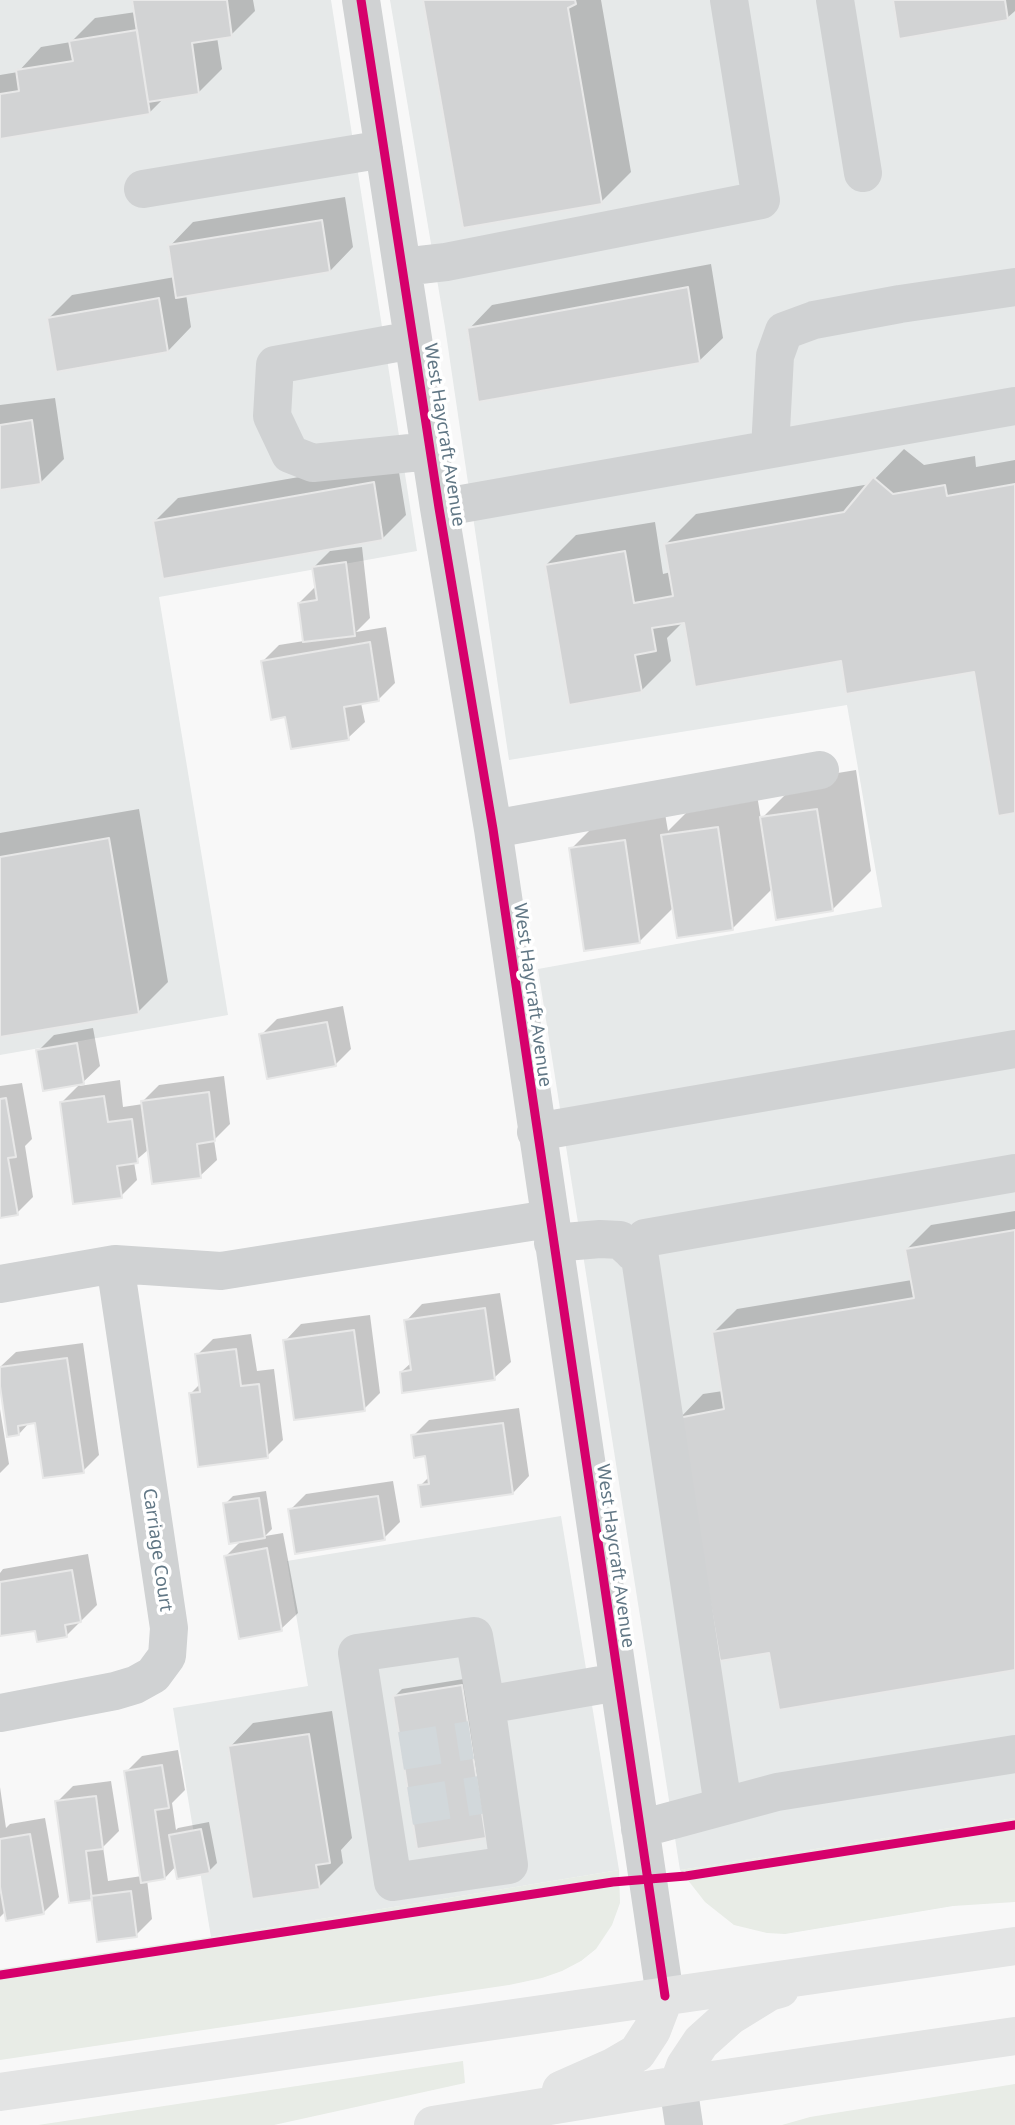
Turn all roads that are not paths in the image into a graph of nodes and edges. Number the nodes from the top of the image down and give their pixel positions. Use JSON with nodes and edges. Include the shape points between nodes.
{"nodes":[{"id":1,"x":361,"y":0,"type":"edge"},
{"id":2,"x":729,"y":0,"type":"edge"},
{"id":3,"x":835,"y":0,"type":"edge"},
{"id":4,"x":384,"y":149,"type":"junction"},
{"id":5,"x":863,"y":173,"type":"dead end"},
{"id":6,"x":143,"y":189,"type":"dead end"},
{"id":7,"x":402,"y":267,"type":"junction"},
{"id":8,"x":1015,"y":287,"type":"edge"},
{"id":9,"x":413,"y":340,"type":"junction"},
{"id":10,"x":1015,"y":406,"type":"edge"},
{"id":11,"x":770,"y":449,"type":"junction"},
{"id":12,"x":430,"y":451,"type":"junction"},
{"id":13,"x":439,"y":508,"type":"junction"},
{"id":14,"x":820,"y":769,"type":"dead end"},
{"id":15,"x":492,"y":828,"type":"junction"},
{"id":16,"x":1015,"y":1049,"type":"edge"},
{"id":17,"x":536,"y":1132,"type":"junction"},
{"id":18,"x":1015,"y":1174,"type":"edge"},
{"id":19,"x":551,"y":1231,"type":"junction"},
{"id":20,"x":634,"y":1252,"type":"junction"},
{"id":21,"x":115,"y":1264,"type":"junction"},
{"id":22,"x":0,"y":1284,"type":"edge"},
{"id":23,"x":618,"y":1682,"type":"junction"},
{"id":24,"x":0,"y":1713,"type":"edge"},
{"id":25,"x":482,"y":1727,"type":"junction"},
{"id":26,"x":1015,"y":1754,"type":"edge"},
{"id":27,"x":723,"y":1806,"type":"junction"},
{"id":28,"x":640,"y":1829,"type":"junction"},
{"id":29,"x":1015,"y":1946,"type":"edge"},
{"id":30,"x":818,"y":1974,"type":"junction"},
{"id":31,"x":665,"y":1996,"type":"junction"},
{"id":32,"x":1015,"y":2036,"type":"edge"},
{"id":33,"x":678,"y":2085,"type":"junction"},
{"id":34,"x":0,"y":2092,"type":"edge"},
{"id":35,"x":503,"y":2113,"type":"junction"},
{"id":36,"x":433,"y":2125,"type":"edge"},
{"id":37,"x":684,"y":2125,"type":"edge"}],
"edges":[{"from":1,"to":4,"type":"street","name":"West Haycraft Avenue"},
{"from":2,"to":7,"type":"street","via":[[761,200]]},
{"from":3,"to":5,"type":"street"},
{"from":4,"to":6,"type":"street"},
{"from":4,"to":7,"type":"street","name":"West Haycraft Avenue"},
{"from":7,"to":9,"type":"street","name":"West Haycraft Avenue"},
{"from":8,"to":11,"type":"street","via":[[814,320],[784,331],[775,356]]},
{"from":9,"to":12,"type":"street","name":"West Haycraft Avenue"},
{"from":9,"to":12,"type":"street","via":[[275,365],[272,416],[290,454],[313,463]]},
{"from":10,"to":11,"type":"street"},
{"from":11,"to":13,"type":"street"},
{"from":12,"to":13,"type":"street","name":"West Haycraft Avenue"},
{"from":13,"to":15,"type":"street","name":"West Haycraft Avenue"},
{"from":14,"to":15,"type":"street"},
{"from":15,"to":17,"type":"street","name":"West Haycraft Avenue"},
{"from":16,"to":17,"type":"street"},
{"from":17,"to":19,"type":"street","name":"West Haycraft Avenue"},
{"from":18,"to":20,"type":"street","via":[[645,1238]]},
{"from":19,"to":20,"type":"street","via":[[620,1240]]},
{"from":19,"to":21,"type":"street","via":[[221,1270]]},
{"from":19,"to":23,"type":"street","name":"West Haycraft Avenue"},
{"from":20,"to":27,"type":"street","via":[[640,1258]]},
{"from":21,"to":22,"type":"street"},
{"from":21,"to":24,"type":"street","name":"Carriage Court","via":[[169,1628],[167,1656],[153,1675],[135,1685]]},
{"from":23,"to":25,"type":"street"},
{"from":23,"to":28,"type":"street","name":"West Haycraft Avenue"},
{"from":25,"to":25,"type":"street","via":[[474,1636],[357,1653],[387,1753],[396,1809],[393,1882],[509,1865],[489,1794]]},
{"from":26,"to":27,"type":"street","via":[[777,1791]]},
{"from":27,"to":28,"type":"street"},
{"from":28,"to":31,"type":"street","name":"West Haycraft Avenue"},
{"from":29,"to":30,"type":"highway"},
{"from":30,"to":31,"type":"highway"},
{"from":30,"to":33,"type":"highway","via":[[769,1992],[730,2016],[701,2042]]},
{"from":31,"to":34,"type":"highway"},
{"from":31,"to":35,"type":"highway","via":[[637,2053]]},
{"from":32,"to":33,"type":"highway"},
{"from":33,"to":35,"type":"highway"},
{"from":33,"to":37,"type":"street"},
{"from":35,"to":36,"type":"highway"}]}
